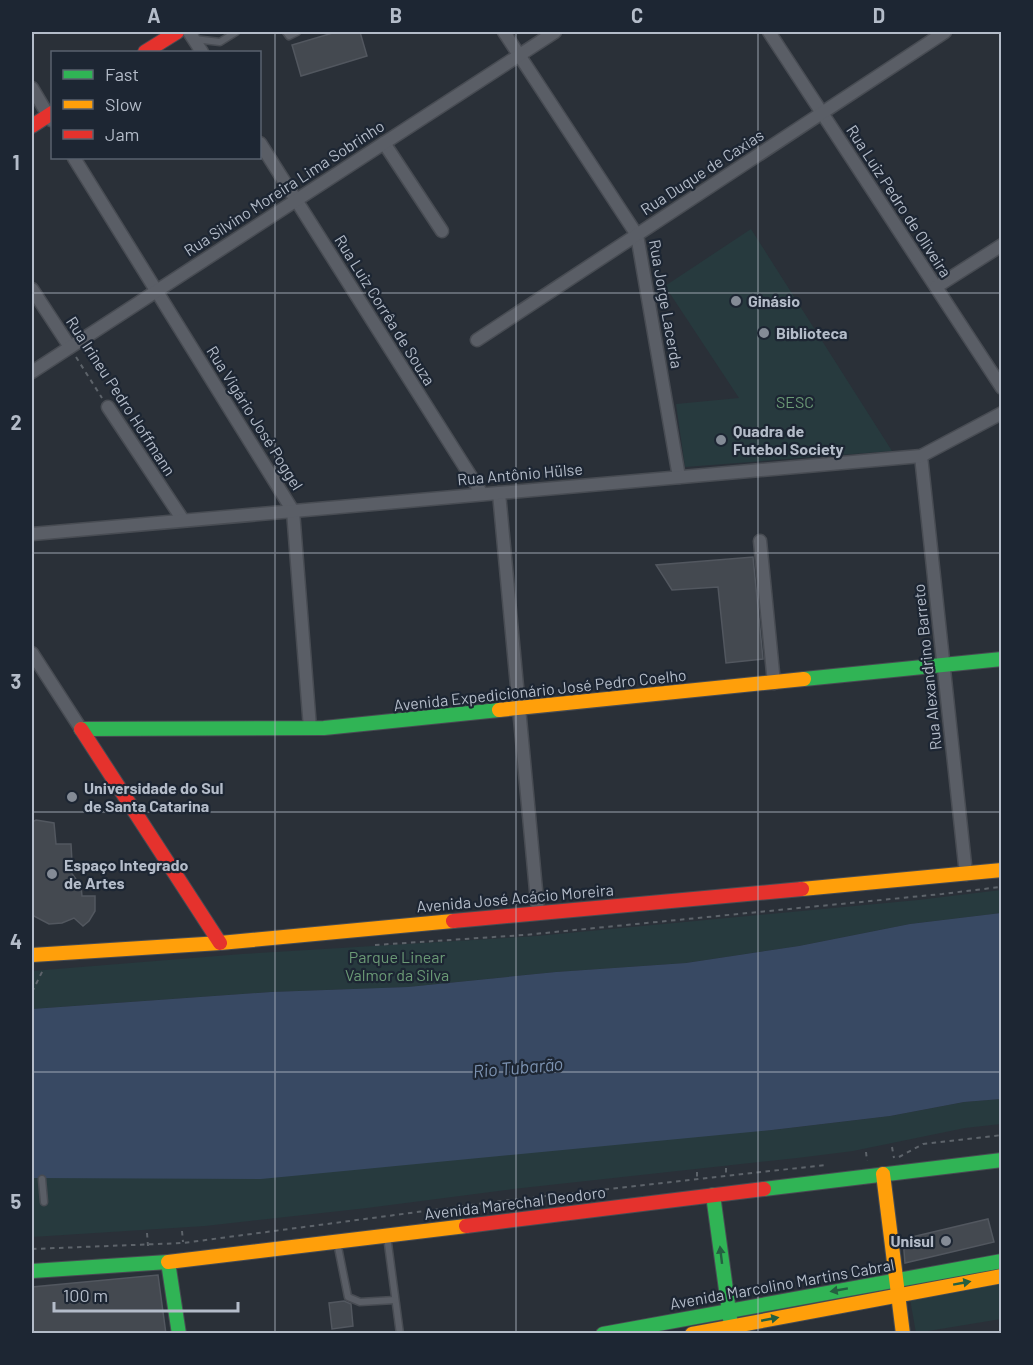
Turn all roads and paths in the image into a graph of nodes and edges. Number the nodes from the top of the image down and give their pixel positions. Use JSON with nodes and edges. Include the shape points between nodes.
{"nodes":[{"id":1,"x":177,"y":32,"type":"edge"},
{"id":2,"x":236,"y":32,"type":"edge"},
{"id":3,"x":286,"y":32,"type":"edge"},
{"id":4,"x":297,"y":32,"type":"edge"},
{"id":5,"x":504,"y":32,"type":"edge"},
{"id":6,"x":555,"y":32,"type":"edge"},
{"id":7,"x":769,"y":32,"type":"edge"},
{"id":8,"x":945,"y":32,"type":"edge"},
{"id":9,"x":191,"y":35,"type":"edge"},
{"id":10,"x":147,"y":51,"type":"edge"},
{"id":11,"x":201,"y":51,"type":"edge"},
{"id":12,"x":519,"y":55,"type":"junction"},
{"id":13,"x":32,"y":88,"type":"edge"},
{"id":14,"x":822,"y":112,"type":"junction"},
{"id":15,"x":51,"y":117,"type":"edge"},
{"id":16,"x":32,"y":126,"type":"edge"},
{"id":17,"x":384,"y":143,"type":"junction"},
{"id":18,"x":261,"y":145,"type":"edge"},
{"id":19,"x":75,"y":159,"type":"edge"},
{"id":20,"x":296,"y":200,"type":"junction"},
{"id":21,"x":442,"y":231,"type":"dead end"},
{"id":22,"x":637,"y":235,"type":"junction"},
{"id":23,"x":1002,"y":244,"type":"edge"},
{"id":24,"x":936,"y":287,"type":"junction"},
{"id":25,"x":32,"y":289,"type":"edge"},
{"id":26,"x":156,"y":291,"type":"junction"},
{"id":27,"x":477,"y":340,"type":"dead end"},
{"id":28,"x":70,"y":347,"type":"junction"},
{"id":29,"x":32,"y":372,"type":"edge"},
{"id":30,"x":1002,"y":388,"type":"edge"},
{"id":31,"x":108,"y":407,"type":"joint"},
{"id":32,"x":1002,"y":413,"type":"edge"},
{"id":33,"x":921,"y":456,"type":"junction"},
{"id":34,"x":679,"y":477,"type":"junction"},
{"id":35,"x":499,"y":493,"type":"junction"},
{"id":36,"x":482,"y":494,"type":"junction"},
{"id":37,"x":293,"y":511,"type":"junction"},
{"id":38,"x":183,"y":520,"type":"junction"},
{"id":39,"x":32,"y":534,"type":"edge"},
{"id":40,"x":760,"y":541,"type":"dead end"},
{"id":41,"x":32,"y":653,"type":"edge"},
{"id":42,"x":1002,"y":659,"type":"edge"},
{"id":43,"x":943,"y":665,"type":"junction"},
{"id":44,"x":774,"y":683,"type":"junction"},
{"id":45,"x":519,"y":708,"type":"junction"},
{"id":46,"x":81,"y":729,"type":"junction"},
{"id":47,"x":310,"y":729,"type":"junction"},
{"id":48,"x":1002,"y":870,"type":"edge"},
{"id":49,"x":966,"y":874,"type":"junction"},
{"id":50,"x":538,"y":912,"type":"junction"},
{"id":51,"x":220,"y":943,"type":"junction"},
{"id":52,"x":32,"y":955,"type":"edge"},
{"id":53,"x":44,"y":968,"type":"dead end"},
{"id":54,"x":32,"y":992,"type":"edge"},
{"id":55,"x":1002,"y":1135,"type":"edge"},
{"id":56,"x":885,"y":1158,"type":"dead end"},
{"id":57,"x":876,"y":1159,"type":"dead end"},
{"id":58,"x":867,"y":1160,"type":"dead end"},
{"id":59,"x":1002,"y":1160,"type":"edge"},
{"id":60,"x":828,"y":1165,"type":"dead end"},
{"id":61,"x":883,"y":1174,"type":"junction"},
{"id":62,"x":42,"y":1179,"type":"dead end"},
{"id":63,"x":713,"y":1195,"type":"junction"},
{"id":64,"x":44,"y":1202,"type":"dead end"},
{"id":65,"x":387,"y":1235,"type":"junction"},
{"id":66,"x":337,"y":1242,"type":"junction"},
{"id":67,"x":32,"y":1248,"type":"edge"},
{"id":68,"x":1002,"y":1261,"type":"edge"},
{"id":69,"x":168,"y":1263,"type":"junction"},
{"id":70,"x":32,"y":1271,"type":"edge"},
{"id":71,"x":1002,"y":1275,"type":"edge"},
{"id":72,"x":896,"y":1280,"type":"junction"},
{"id":73,"x":898,"y":1295,"type":"junction"},
{"id":74,"x":395,"y":1300,"type":"junction"},
{"id":75,"x":729,"y":1311,"type":"junction"},
{"id":76,"x":731,"y":1330,"type":"edge"},
{"id":77,"x":179,"y":1334,"type":"edge"},
{"id":78,"x":400,"y":1334,"type":"edge"},
{"id":79,"x":603,"y":1334,"type":"edge"},
{"id":80,"x":692,"y":1334,"type":"edge"},
{"id":81,"x":903,"y":1334,"type":"edge"}],
"edges":[{"from":1,"to":10,"type":"main road"},
{"from":2,"to":9,"type":"lane","via":[[220,42]]},
{"from":3,"to":4,"type":"lane","via":[[289,36]]},
{"from":5,"to":12,"type":"street","name":"Rua Jorge Lacerda"},
{"from":6,"to":12,"type":"street","name":"Rua Silvino Moreira Lima Sobrinho"},
{"from":7,"to":14,"type":"street","name":"Rua Luiz Pedro de Oliveira"},
{"from":8,"to":14,"type":"street","name":"Rua Duque de Caxias"},
{"from":9,"to":11,"type":"street"},
{"from":12,"to":17,"type":"street","name":"Rua Silvino Moreira Lima Sobrinho"},
{"from":12,"to":22,"type":"street","name":"Rua Jorge Lacerda"},
{"from":13,"to":15,"type":"street"},
{"from":14,"to":22,"type":"street","name":"Rua Duque de Caxias"},
{"from":14,"to":24,"type":"street","name":"Rua Luiz Pedro de Oliveira"},
{"from":15,"to":16,"type":"main road"},
{"from":17,"to":20,"type":"street","name":"Rua Silvino Moreira Lima Sobrinho"},
{"from":17,"to":21,"type":"street"},
{"from":18,"to":20,"type":"street","name":"Rua Luiz Corrêa de Souza"},
{"from":19,"to":26,"type":"street","name":"Rua Vigário José Poggel"},
{"from":20,"to":26,"type":"street","name":"Rua Silvino Moreira Lima Sobrinho"},
{"from":20,"to":36,"type":"street","name":"Rua Luiz Corrêa de Souza"},
{"from":22,"to":27,"type":"street","name":"Rua Duque de Caxias"},
{"from":22,"to":34,"type":"street","name":"Rua Jorge Lacerda"},
{"from":23,"to":24,"type":"street"},
{"from":24,"to":30,"type":"street","name":"Rua Luiz Pedro de Oliveira"},
{"from":25,"to":28,"type":"street","name":"Rua Irineu Pedro Hoffmann"},
{"from":26,"to":28,"type":"street","name":"Rua Silvino Moreira Lima Sobrinho"},
{"from":26,"to":37,"type":"street","name":"Rua Vigário José Poggel"},
{"from":28,"to":29,"type":"street","name":"Rua Silvino Moreira Lima Sobrinho"},
{"from":28,"to":31,"type":"path","name":"Rua Irineu Pedro Hoffmann"},
{"from":31,"to":38,"type":"street","name":"Rua Irineu Pedro Hoffmann"},
{"from":32,"to":33,"type":"street","name":"Rua Antônio Hülse"},
{"from":33,"to":34,"type":"street","name":"Rua Antônio Hülse"},
{"from":33,"to":43,"type":"street","name":"Rua Alexandrino Barreto"},
{"from":34,"to":35,"type":"street","name":"Rua Antônio Hülse"},
{"from":35,"to":36,"type":"street","name":"Rua Antônio Hülse"},
{"from":35,"to":45,"type":"street"},
{"from":36,"to":37,"type":"street","name":"Rua Antônio Hülse"},
{"from":37,"to":38,"type":"street","name":"Rua Antônio Hülse"},
{"from":37,"to":47,"type":"street","name":"Rua Vigário José Poggel"},
{"from":38,"to":39,"type":"street","name":"Rua Antônio Hülse"},
{"from":40,"to":44,"type":"street"},
{"from":41,"to":46,"type":"street"},
{"from":42,"to":43,"type":"main road","name":"Avenida Expedicionário José Pedro Coelho"},
{"from":43,"to":44,"type":"main road","name":"Avenida Expedicionário José Pedro Coelho"},
{"from":43,"to":49,"type":"street","name":"Rua Alexandrino Barreto"},
{"from":44,"to":45,"type":"main road","name":"Avenida Expedicionário José Pedro Coelho"},
{"from":45,"to":47,"type":"main road","name":"Avenida Expedicionário José Pedro Coelho"},
{"from":45,"to":50,"type":"street"},
{"from":46,"to":47,"type":"main road","name":"Avenida Expedicionário José Pedro Coelho"},
{"from":46,"to":51,"type":"main road"},
{"from":48,"to":49,"type":"main road","name":"Avenida José Acácio Moreira"},
{"from":49,"to":50,"type":"main road","name":"Avenida José Acácio Moreira"},
{"from":50,"to":51,"type":"main road","name":"Avenida José Acácio Moreira"},
{"from":51,"to":52,"type":"main road","name":"Avenida José Acácio Moreira"},
{"from":53,"to":54,"type":"path"},
{"from":55,"to":56,"type":"path","via":[[923,1144],[900,1156]]},
{"from":57,"to":58,"type":"path"},
{"from":59,"to":61,"type":"main road","name":"Avenida Marechal Deodoro"},
{"from":60,"to":67,"type":"path","via":[[501,1201],[183,1243]]},
{"from":61,"to":63,"type":"main road","name":"Avenida Marechal Deodoro"},
{"from":61,"to":72,"type":"main road"},
{"from":62,"to":64,"type":"lane"},
{"from":63,"to":65,"type":"main road","name":"Avenida Marechal Deodoro"},
{"from":75,"to":63,"type":"main road","one_way":true},
{"from":65,"to":66,"type":"main road","name":"Avenida Marechal Deodoro"},
{"from":65,"to":74,"type":"lane"},
{"from":66,"to":69,"type":"main road","name":"Avenida Marechal Deodoro"},
{"from":66,"to":74,"type":"lane","via":[[348,1297],[360,1302]]},
{"from":68,"to":72,"type":"main road","name":"Avenida Marcolino Martins Cabral"},
{"from":69,"to":70,"type":"main road","name":"Avenida Marechal Deodoro"},
{"from":69,"to":77,"type":"main road"},
{"from":73,"to":71,"type":"main road","name":"Avenida Marcolino Martins Cabral","one_way":true},
{"from":72,"to":73,"type":"main road"},
{"from":72,"to":75,"type":"main road","name":"Avenida Marcolino Martins Cabral","one_way":true},
{"from":76,"to":73,"type":"main road","name":"Avenida Marcolino Martins Cabral","one_way":true},
{"from":73,"to":81,"type":"main road"},
{"from":74,"to":78,"type":"lane"},
{"from":75,"to":76,"type":"main road"},
{"from":75,"to":79,"type":"main road","name":"Avenida Marcolino Martins Cabral"},
{"from":76,"to":80,"type":"main road","name":"Avenida Marcolino Martins Cabral"}]}
